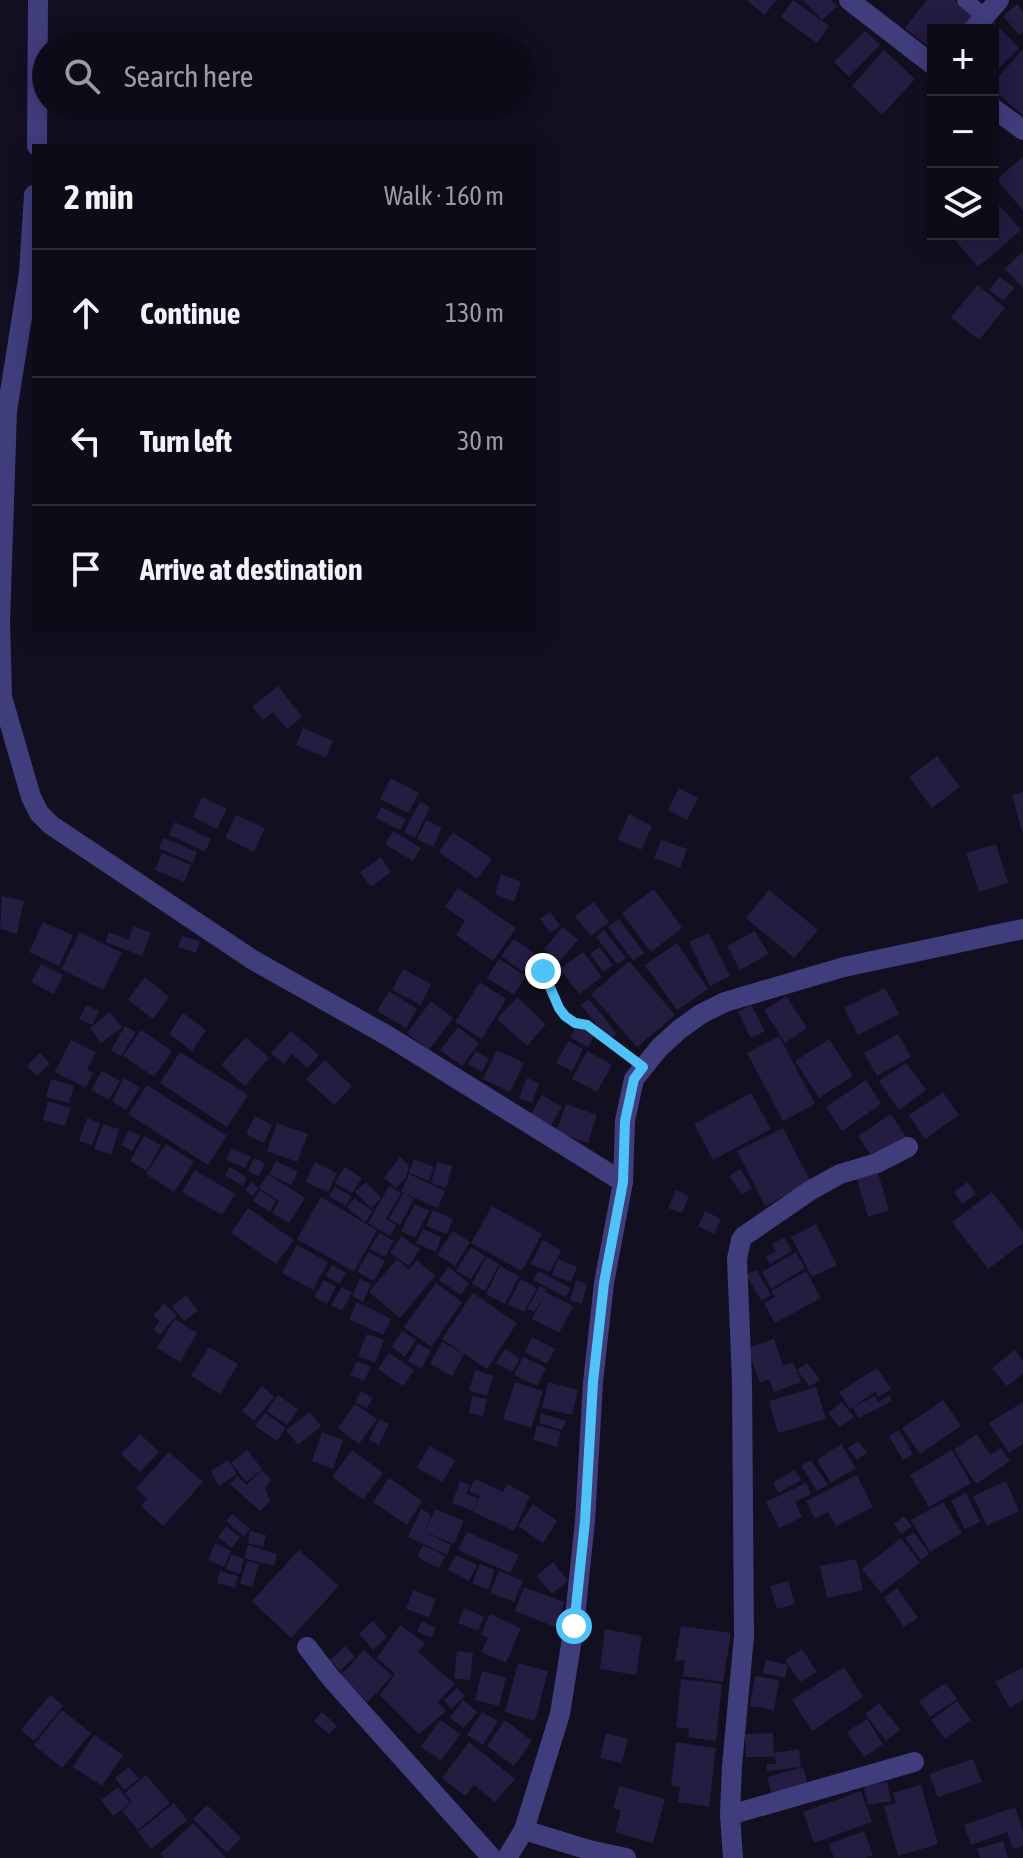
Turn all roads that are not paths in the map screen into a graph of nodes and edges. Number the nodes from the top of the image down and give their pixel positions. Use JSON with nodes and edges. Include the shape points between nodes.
{"nodes":[{"id":1,"x":38,"y":0,"type":"edge"},
{"id":2,"x":849,"y":0,"type":"edge"},
{"id":3,"x":965,"y":0,"type":"edge"},
{"id":4,"x":999,"y":0,"type":"edge"},
{"id":5,"x":979,"y":23,"type":"edge"},
{"id":6,"x":38,"y":32,"type":"edge"},
{"id":7,"x":927,"y":60,"type":"edge"},
{"id":8,"x":999,"y":112,"type":"edge"},
{"id":9,"x":37,"y":120,"type":"edge"},
{"id":10,"x":1023,"y":130,"type":"edge"},
{"id":11,"x":37,"y":144,"type":"edge"},
{"id":12,"x":32,"y":226,"type":"edge"},
{"id":13,"x":1023,"y":929,"type":"edge"},
{"id":14,"x":908,"y":1147,"type":"dead end"},
{"id":15,"x":623,"y":1182,"type":"junction"},
{"id":16,"x":307,"y":1647,"type":"dead end"},
{"id":17,"x":914,"y":1762,"type":"dead end"},
{"id":18,"x":730,"y":1815,"type":"junction"},
{"id":19,"x":524,"y":1830,"type":"junction"},
{"id":20,"x":492,"y":1858,"type":"edge"},
{"id":21,"x":507,"y":1858,"type":"edge"},
{"id":22,"x":626,"y":1858,"type":"edge"},
{"id":23,"x":733,"y":1858,"type":"edge"}],
"edges":[{"from":1,"to":6,"type":"street"},
{"from":2,"to":7,"type":"street"},
{"from":3,"to":5,"type":"lane"},
{"from":4,"to":5,"type":"street"},
{"from":8,"to":10,"type":"street"},
{"from":9,"to":11,"type":"street"},
{"from":12,"to":15,"type":"street","via":[[7,411],[0,622],[2,697],[39,813],[253,960],[388,1036]]},
{"from":13,"to":15,"type":"street","via":[[844,967],[701,1014],[660,1047],[634,1079],[625,1121]]},
{"from":14,"to":18,"type":"street","via":[[811,1190],[744,1236],[739,1246],[744,1636]]},
{"from":15,"to":19,"type":"street","via":[[593,1382],[574,1626],[560,1714]]},
{"from":16,"to":20,"type":"street"},
{"from":17,"to":18,"type":"street"},
{"from":18,"to":23,"type":"street"},
{"from":19,"to":21,"type":"street"},
{"from":19,"to":22,"type":"street"}]}
